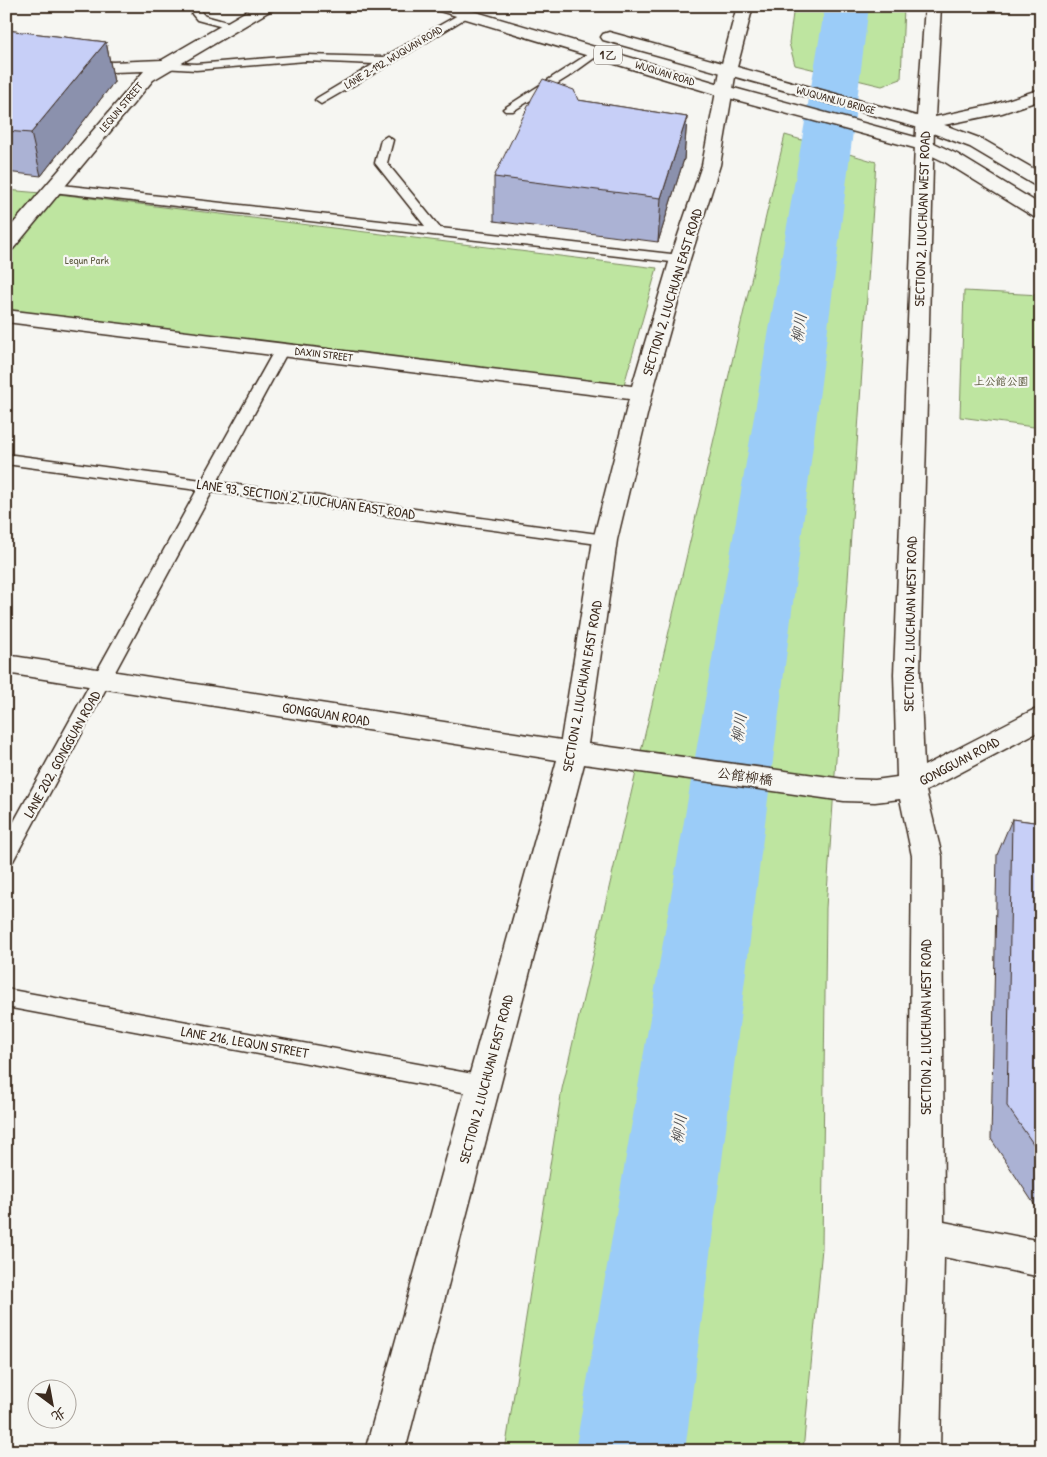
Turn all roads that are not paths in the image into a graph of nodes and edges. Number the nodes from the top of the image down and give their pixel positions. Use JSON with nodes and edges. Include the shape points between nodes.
{"nodes":[{"id":1,"x":196,"y":6,"type":"edge"},
{"id":2,"x":266,"y":6,"type":"edge"},
{"id":3,"x":439,"y":6,"type":"edge"},
{"id":4,"x":744,"y":6,"type":"edge"},
{"id":5,"x":934,"y":6,"type":"edge"},
{"id":6,"x":465,"y":14,"type":"junction"},
{"id":7,"x":230,"y":26,"type":"junction"},
{"id":8,"x":597,"y":33,"type":"dead end"},
{"id":9,"x":596,"y":52,"type":"junction"},
{"id":10,"x":6,"y":57,"type":"edge"},
{"id":11,"x":388,"y":61,"type":"junction"},
{"id":12,"x":162,"y":65,"type":"junction"},
{"id":13,"x":726,"y":81,"type":"junction"},
{"id":14,"x":780,"y":84,"type":"joint"},
{"id":15,"x":1041,"y":94,"type":"edge"},
{"id":16,"x":321,"y":100,"type":"dead end"},
{"id":17,"x":776,"y":105,"type":"joint"},
{"id":18,"x":509,"y":109,"type":"dead end"},
{"id":19,"x":925,"y":135,"type":"junction"},
{"id":20,"x":387,"y":140,"type":"dead end"},
{"id":21,"x":1041,"y":181,"type":"edge"},
{"id":22,"x":53,"y":188,"type":"junction"},
{"id":23,"x":1041,"y":212,"type":"edge"},
{"id":24,"x":434,"y":230,"type":"junction"},
{"id":25,"x":6,"y":245,"type":"edge"},
{"id":26,"x":680,"y":259,"type":"junction"},
{"id":27,"x":6,"y":316,"type":"edge"},
{"id":28,"x":282,"y":349,"type":"junction"},
{"id":29,"x":641,"y":394,"type":"junction"},
{"id":30,"x":6,"y":458,"type":"edge"},
{"id":31,"x":208,"y":485,"type":"junction"},
{"id":32,"x":605,"y":540,"type":"junction"},
{"id":33,"x":6,"y":664,"type":"edge"},
{"id":34,"x":102,"y":679,"type":"junction"},
{"id":35,"x":1041,"y":718,"type":"edge"},
{"id":36,"x":574,"y":752,"type":"junction"},
{"id":37,"x":646,"y":762,"type":"joint"},
{"id":38,"x":911,"y":786,"type":"junction"},
{"id":39,"x":844,"y":790,"type":"joint"},
{"id":40,"x":6,"y":855,"type":"edge"},
{"id":41,"x":6,"y":998,"type":"edge"},
{"id":42,"x":484,"y":1086,"type":"junction"},
{"id":43,"x":926,"y":1236,"type":"junction"},
{"id":44,"x":1041,"y":1259,"type":"edge"},
{"id":45,"x":386,"y":1451,"type":"edge"},
{"id":46,"x":920,"y":1451,"type":"edge"}],
"edges":[{"from":1,"to":7,"type":"lane","via":[[201,18]]},
{"from":2,"to":7,"type":"street","name":"LEQUN STREET"},
{"from":3,"to":6,"type":"street","name":"WUQUAN ROAD","number":"1乙"},
{"from":4,"to":13,"type":"street","name":"SECTION 2, LIUCHUAN EAST ROAD"},
{"from":5,"to":19,"type":"street","name":"SECTION 2, LIUCHUAN WEST ROAD"},
{"from":6,"to":9,"type":"street","name":"WUQUAN ROAD","number":"1乙"},
{"from":6,"to":11,"type":"lane","name":"LANE 2-192, WUQUAN ROAD"},
{"from":7,"to":12,"type":"street","name":"LEQUN STREET"},
{"from":8,"to":13,"type":"street","name":"WUQUAN ROAD","number":"1乙"},
{"from":9,"to":13,"type":"street","name":"WUQUAN ROAD","number":"1乙"},
{"from":9,"to":18,"type":"lane"},
{"from":10,"to":12,"type":"street","via":[[113,67]]},
{"from":11,"to":12,"type":"lane","via":[[306,58],[196,67]]},
{"from":11,"to":16,"type":"lane","name":"LANE 2-192, WUQUAN ROAD"},
{"from":12,"to":22,"type":"street","name":"LEQUN STREET","via":[[147,76]]},
{"from":13,"to":14,"type":"street","name":"WUQUAN ROAD","number":"1乙"},
{"from":13,"to":17,"type":"street","name":"WUQUAN ROAD","number":"1乙"},
{"from":13,"to":26,"type":"street","name":"SECTION 2, LIUCHUAN EAST ROAD","via":[[711,165]]},
{"from":14,"to":19,"type":"street","name":"WUQUANLIU BRIDGE","number":"1乙","via":[[893,115]]},
{"from":15,"to":19,"type":"street"},
{"from":17,"to":19,"type":"street","name":"WUQUANLIU BRIDGE","number":"1乙","via":[[889,136]]},
{"from":19,"to":21,"type":"street","number":"1乙","via":[[976,144]]},
{"from":19,"to":23,"type":"street","number":"1乙","via":[[952,158]]},
{"from":19,"to":38,"type":"street","name":"SECTION 2, LIUCHUAN WEST ROAD","via":[[907,674]]},
{"from":20,"to":24,"type":"lane","via":[[381,162]]},
{"from":22,"to":24,"type":"lane"},
{"from":22,"to":25,"type":"street","name":"LEQUN STREET"},
{"from":24,"to":26,"type":"lane"},
{"from":26,"to":29,"type":"street","name":"SECTION 2, LIUCHUAN EAST ROAD"},
{"from":27,"to":28,"type":"street","name":"DAXIN STREET"},
{"from":28,"to":29,"type":"street","name":"DAXIN STREET"},
{"from":28,"to":31,"type":"lane","name":"LANE 202, GONGGUAN ROAD"},
{"from":29,"to":32,"type":"street","name":"SECTION 2, LIUCHUAN EAST ROAD"},
{"from":30,"to":31,"type":"lane","name":"LANE 93, SECTION 2, LIUCHUAN EAST ROAD"},
{"from":31,"to":32,"type":"lane","name":"LANE 93, SECTION 2, LIUCHUAN EAST ROAD"},
{"from":31,"to":34,"type":"lane","name":"LANE 202, GONGGUAN ROAD"},
{"from":32,"to":36,"type":"street","name":"SECTION 2, LIUCHUAN EAST ROAD"},
{"from":33,"to":34,"type":"street","name":"GONGGUAN ROAD"},
{"from":34,"to":36,"type":"street","name":"GONGGUAN ROAD"},
{"from":34,"to":40,"type":"lane","name":"LANE 202, GONGGUAN ROAD"},
{"from":35,"to":38,"type":"street","name":"GONGGUAN ROAD"},
{"from":36,"to":37,"type":"street","name":"GONGGUAN ROAD"},
{"from":36,"to":42,"type":"street","name":"SECTION 2, LIUCHUAN EAST ROAD"},
{"from":37,"to":39,"type":"street","name":"公館柳橋"},
{"from":38,"to":39,"type":"street","name":"GONGGUAN ROAD","via":[[875,791]]},
{"from":38,"to":43,"type":"street","name":"SECTION 2, LIUCHUAN WEST ROAD","via":[[927,856]]},
{"from":41,"to":42,"type":"lane","name":"LANE 216, LEQUN STREET"},
{"from":42,"to":45,"type":"street","name":"SECTION 2, LIUCHUAN EAST ROAD"},
{"from":43,"to":44,"type":"street"},
{"from":43,"to":46,"type":"street","name":"SECTION 2, LIUCHUAN WEST ROAD"}]}
